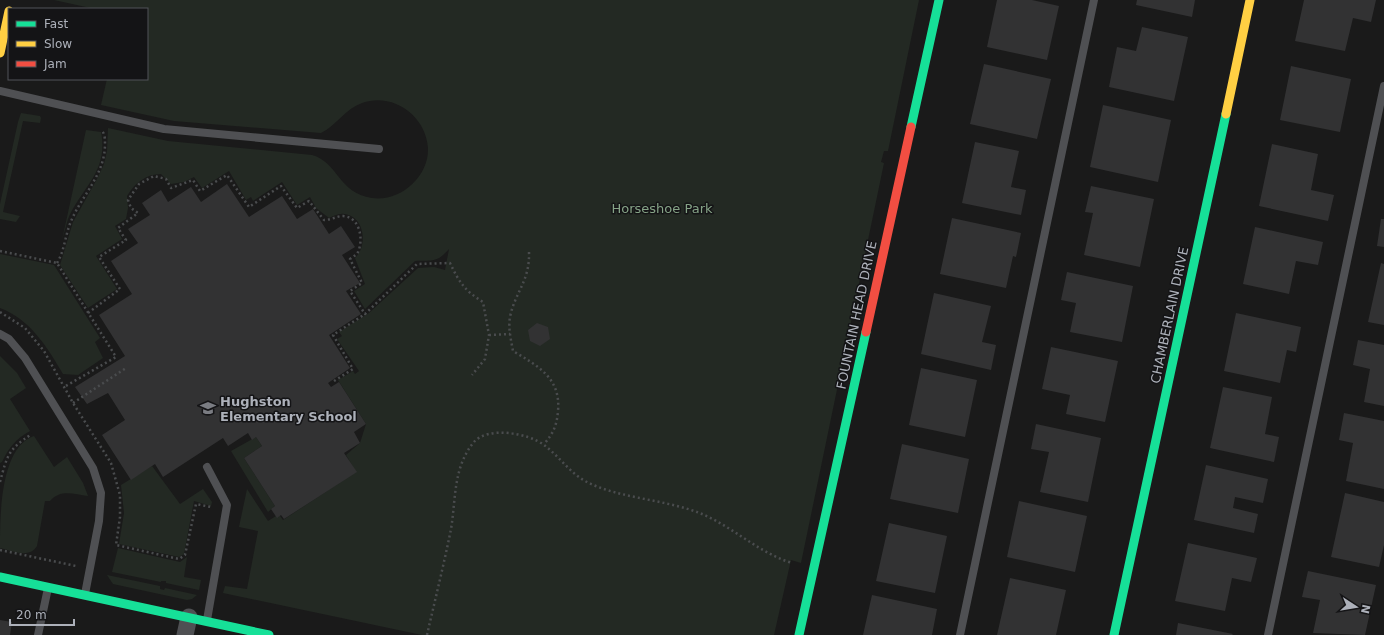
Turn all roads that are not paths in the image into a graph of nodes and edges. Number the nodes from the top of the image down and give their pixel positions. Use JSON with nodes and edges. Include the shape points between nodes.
{"nodes":[{"id":1,"x":939,"y":0,"type":"edge"},
{"id":2,"x":1094,"y":0,"type":"edge"},
{"id":3,"x":1250,"y":0,"type":"edge"},
{"id":4,"x":8,"y":15,"type":"edge"},
{"id":5,"x":0,"y":53,"type":"edge"},
{"id":6,"x":1384,"y":86,"type":"edge"},
{"id":7,"x":0,"y":91,"type":"edge"},
{"id":8,"x":379,"y":149,"type":"dead end"},
{"id":9,"x":0,"y":334,"type":"edge"},
{"id":10,"x":207,"y":467,"type":"dead end"},
{"id":11,"x":0,"y":577,"type":"edge"},
{"id":12,"x":48,"y":587,"type":"junction"},
{"id":13,"x":84,"y":595,"type":"junction"},
{"id":14,"x":189,"y":617,"type":"junction"},
{"id":15,"x":207,"y":621,"type":"junction"},
{"id":16,"x":38,"y":635,"type":"edge"},
{"id":17,"x":185,"y":635,"type":"edge"},
{"id":18,"x":269,"y":635,"type":"edge"},
{"id":19,"x":799,"y":635,"type":"edge"},
{"id":20,"x":960,"y":635,"type":"edge"},
{"id":21,"x":1114,"y":635,"type":"edge"},
{"id":22,"x":1268,"y":635,"type":"edge"}],
"edges":[{"from":1,"to":19,"type":"street","name":"FOUNTAIN HEAD DRIVE"},
{"from":2,"to":20,"type":"lane"},
{"from":3,"to":21,"type":"street","name":"CHAMBERLAIN DRIVE"},
{"from":4,"to":5,"type":"street"},
{"from":6,"to":22,"type":"lane"},
{"from":7,"to":8,"type":"lane","via":[[164,129]]},
{"from":9,"to":13,"type":"lane","via":[[9,339],[25,358],[93,468],[101,493],[99,521]]},
{"from":10,"to":15,"type":"lane","via":[[227,505]]},
{"from":11,"to":12,"type":"street"},
{"from":12,"to":13,"type":"street"},
{"from":12,"to":16,"type":"lane"},
{"from":13,"to":14,"type":"street"},
{"from":14,"to":15,"type":"street"},
{"from":14,"to":17,"type":"street"},
{"from":15,"to":18,"type":"street"}]}
